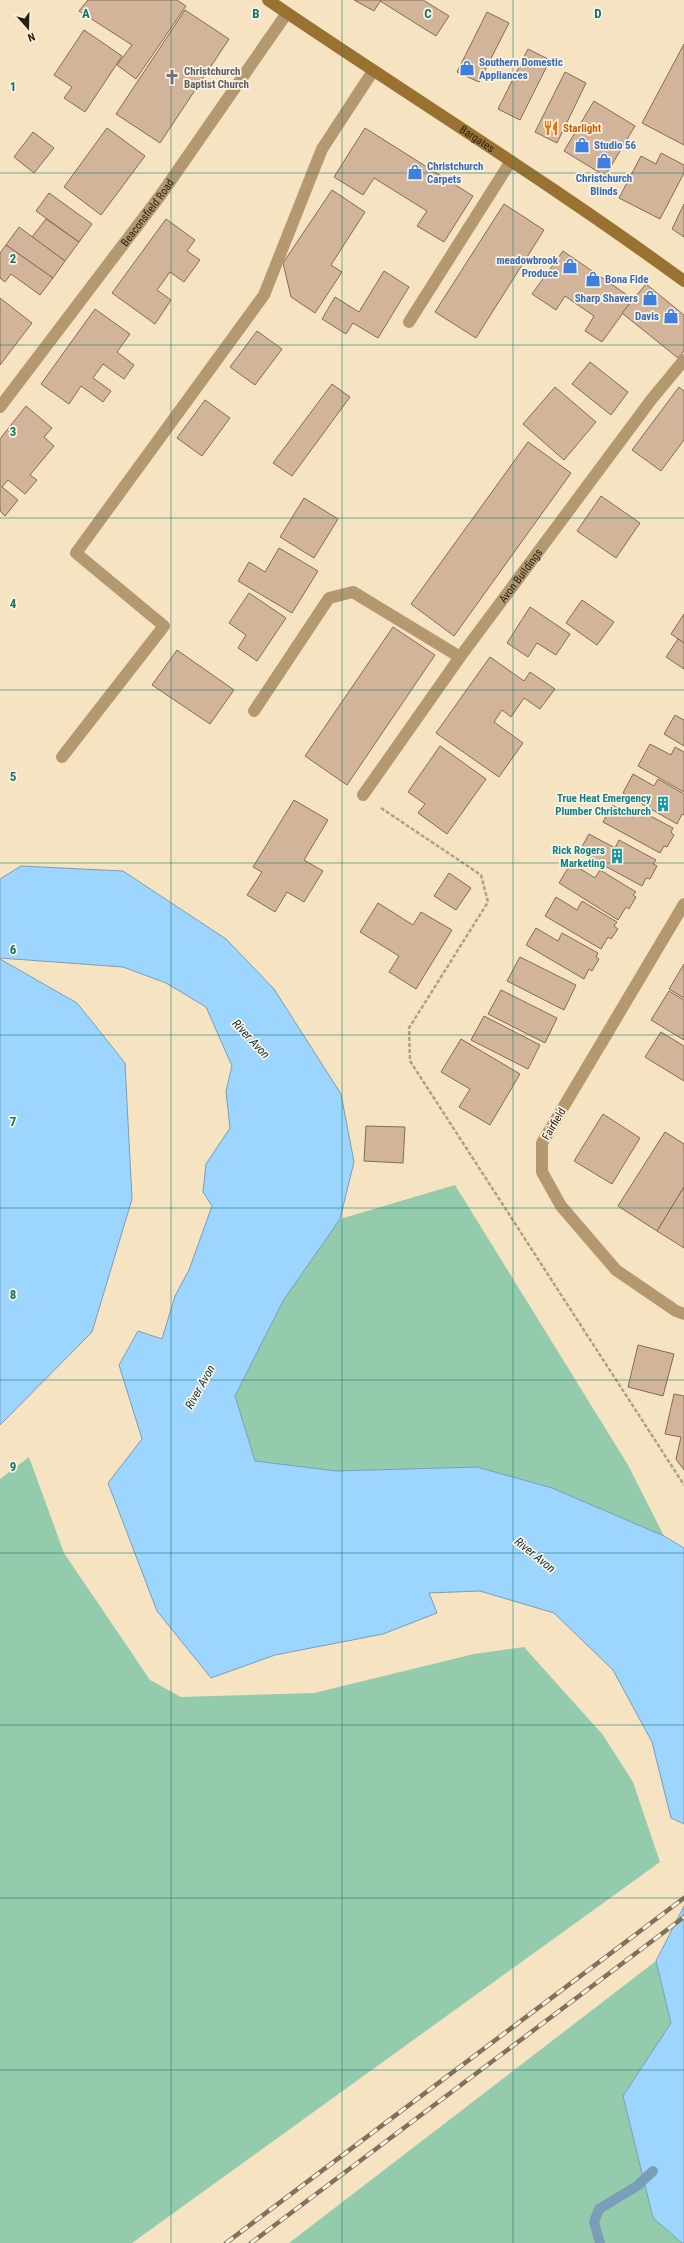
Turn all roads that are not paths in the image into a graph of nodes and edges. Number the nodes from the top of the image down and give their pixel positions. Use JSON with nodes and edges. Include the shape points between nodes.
{"nodes":[{"id":1,"x":268,"y":0,"type":"edge"},
{"id":2,"x":287,"y":13,"type":"junction"},
{"id":3,"x":373,"y":70,"type":"junction"},
{"id":4,"x":511,"y":161,"type":"junction"},
{"id":5,"x":684,"y":281,"type":"edge"},
{"id":6,"x":409,"y":322,"type":"dead end"},
{"id":7,"x":684,"y":360,"type":"edge"},
{"id":8,"x":0,"y":407,"type":"edge"},
{"id":9,"x":460,"y":657,"type":"junction"},
{"id":10,"x":254,"y":711,"type":"dead end"},
{"id":11,"x":62,"y":757,"type":"dead end"},
{"id":12,"x":363,"y":795,"type":"road end"},
{"id":13,"x":684,"y":904,"type":"edge"},
{"id":14,"x":684,"y":1314,"type":"edge"}],
"edges":[{"from":1,"to":2,"type":"main road","name":"Bargates"},
{"from":2,"to":3,"type":"main road","name":"Bargates"},
{"from":2,"to":8,"type":"street","name":"Beaconsfield Road","via":[[160,196]]},
{"from":3,"to":4,"type":"main road","name":"Bargates"},
{"from":3,"to":11,"type":"street","via":[[322,149],[264,295],[76,552],[164,626]]},
{"from":4,"to":5,"type":"main road","name":"Bargates"},
{"from":4,"to":6,"type":"street"},
{"from":7,"to":9,"type":"street","name":"Avon Buildings","via":[[651,400]]},
{"from":9,"to":10,"type":"street","via":[[353,592],[329,598]]},
{"from":9,"to":12,"type":"street","name":"Avon Buildings"},
{"from":13,"to":14,"type":"street","name":"Fairfield","via":[[542,1143],[542,1172],[561,1206],[616,1270]]}]}
